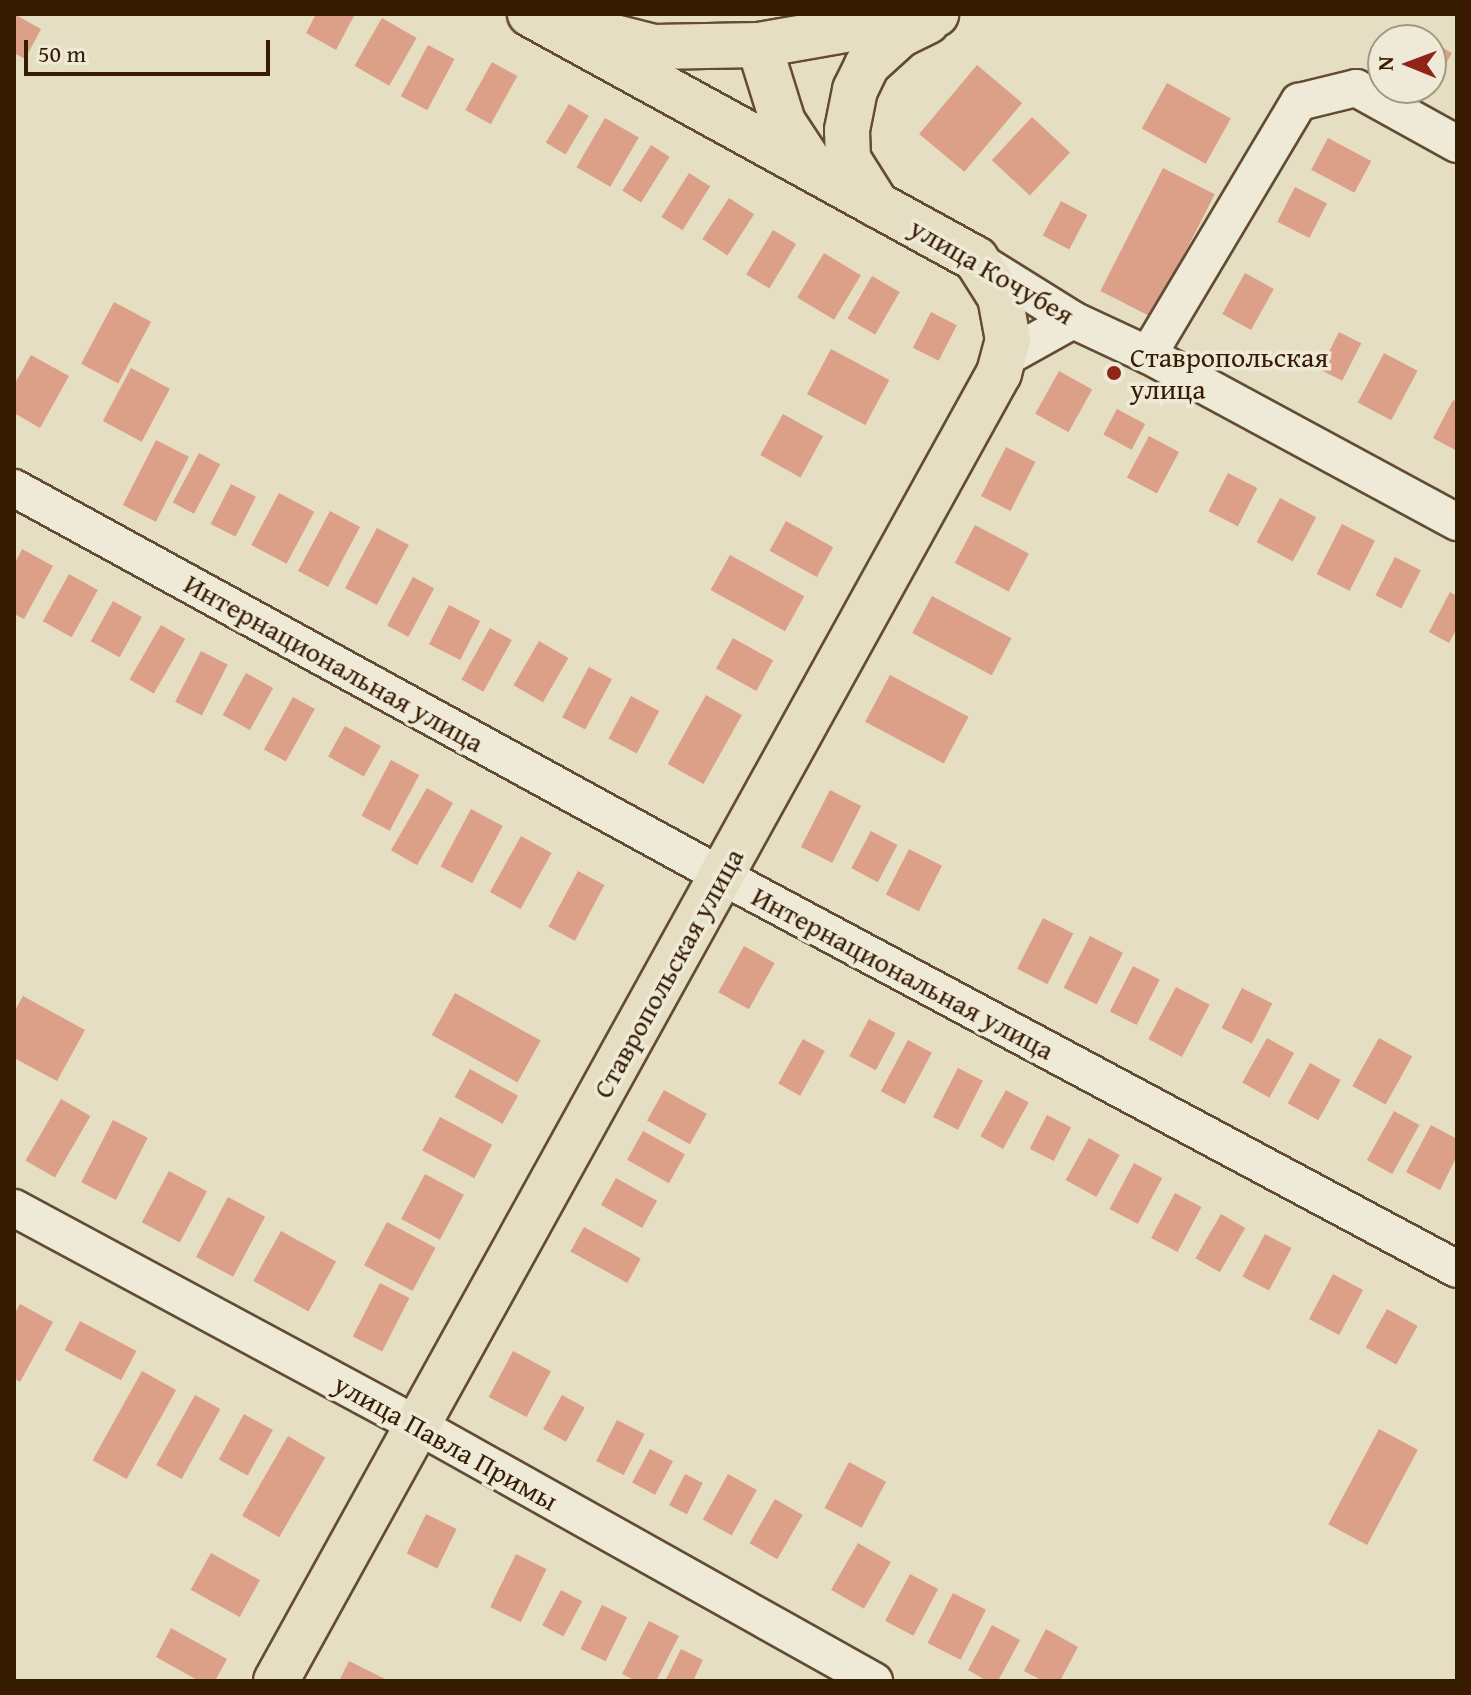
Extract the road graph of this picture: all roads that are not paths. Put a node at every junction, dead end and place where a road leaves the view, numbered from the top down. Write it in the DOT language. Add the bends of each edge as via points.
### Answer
graph roads {
  1 [pos="939,14"];
  2 [pos="534,16"];
  3 [pos="759,45"];
  4 [pos="1457,144"];
  5 [pos="817,172"];
  6 [pos="877,205"];
  7 [pos="976,259"];
  8 [pos="1073,320"];
  9 [pos="1148,355"];
  10 [pos="1003,359"];
  11 [pos="14,488"];
  12 [pos="1457,522"];
  13 [pos="722,876"];
  14 [pos="14,1208"];
  15 [pos="1457,1269"];
  16 [pos="417,1425"];
  17 [pos="276,1681"];
  18 [pos="874,1681"];
  1 -- 3 [label="main road"];
  1 -- 6 [label="main road" via="900,35 867,65 855,90 848,159"];
  2 -- 3 [label="main road" via="654,47"];
  2 -- 5 [label="main road, улица Кочубея"];
  3 -- 5 [label="main road" via="783,122"];
  4 -- 9 [label="street" via="1356,88 1299,102"];
  5 -- 6 [label="main road, улица Кочубея"];
  6 -- 7 [label="main road, улица Кочубея"];
  7 -- 8 [label="street, улица Кочубея"];
  7 -- 10 [label="main road, Ставропольская улица" via="1000,297 1008,340"];
  8 -- 9 [label="street, улица Кочубея"];
  8 -- 10 [label="street"];
  9 -- 12 [label="street, улица Кочубея"];
  10 -- 13 [label="main road, Ставропольская улица"];
  11 -- 13 [label="street, Интернациональная улица"];
  13 -- 15 [label="street, Интернациональная улица"];
  13 -- 16 [label="main road, Ставропольская улица"];
  14 -- 16 [label="street, улица Павла Примы"];
  16 -- 17 [label="main road, Ставропольская улица"];
  16 -- 18 [label="street, улица Павла Примы"];
}
